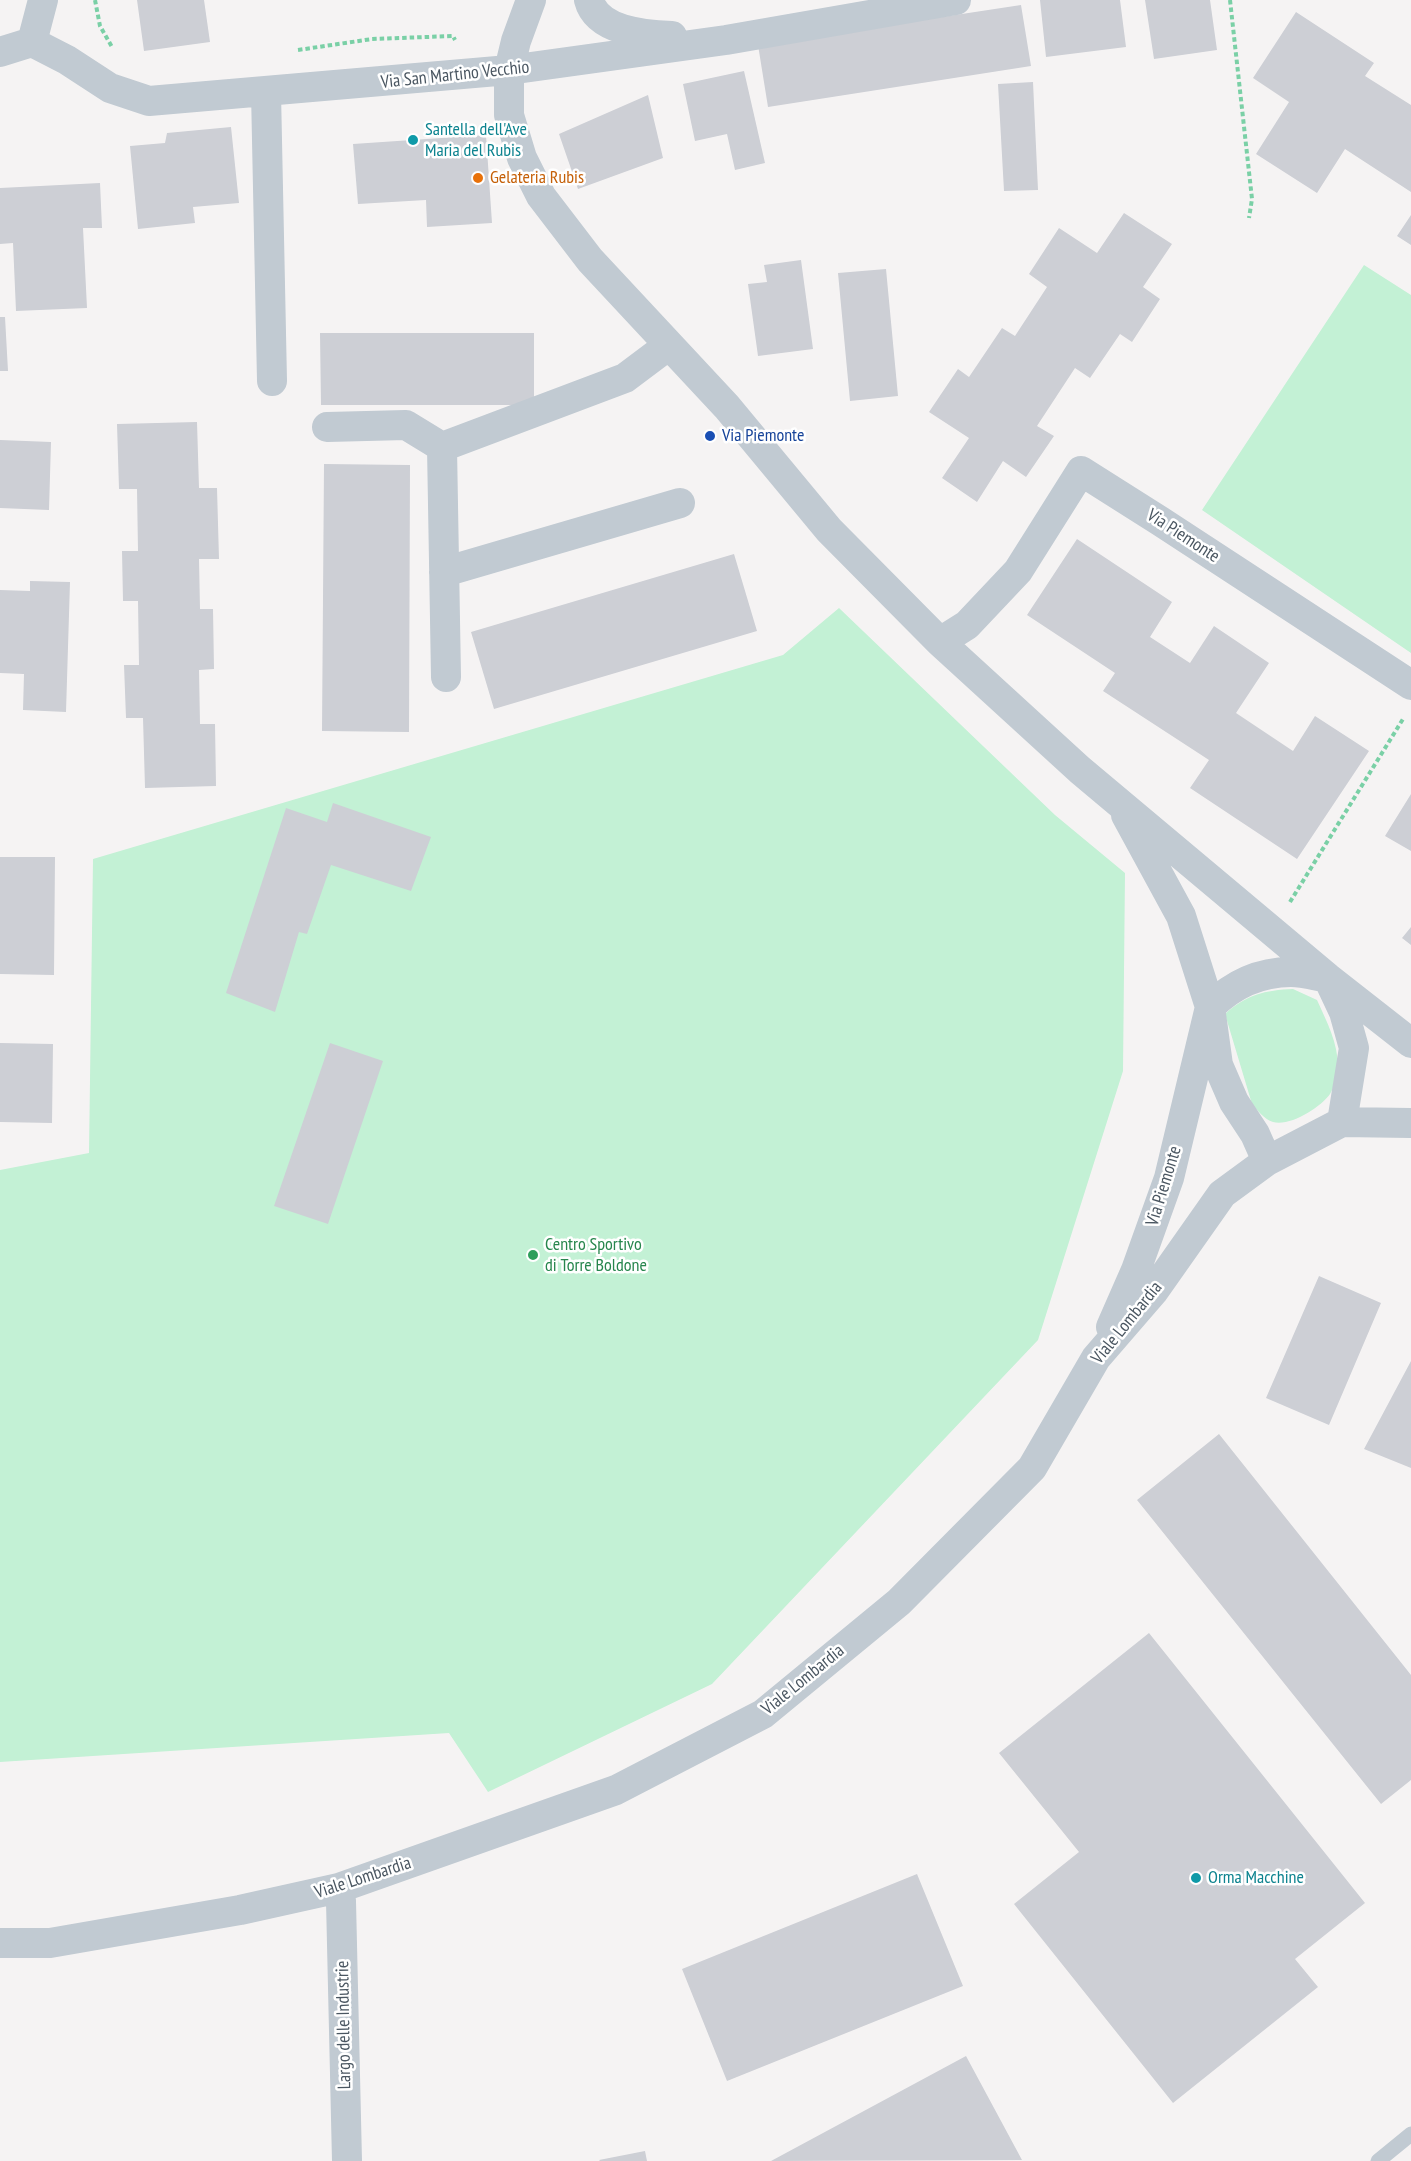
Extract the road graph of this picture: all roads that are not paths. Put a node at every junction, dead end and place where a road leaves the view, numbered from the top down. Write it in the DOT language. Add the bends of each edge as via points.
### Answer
graph roads {
  1 [pos="43,0"];
  2 [pos="531,0"];
  3 [pos="589,0"];
  4 [pos="956,0"];
  5 [pos="922,3"];
  6 [pos="726,40"];
  7 [pos="32,42"];
  8 [pos="0,52"];
  9 [pos="509,70"];
  10 [pos="266,92"];
  11 [pos="669,345"];
  12 [pos="272,381"];
  13 [pos="327,427"];
  14 [pos="442,447"];
  15 [pos="680,503"];
  16 [pos="444,572"];
  17 [pos="940,642"];
  18 [pos="446,676"];
  19 [pos="1411,685"];
  20 [pos="1117,800"];
  21 [pos="1328,978"];
  22 [pos="1210,1007"];
  23 [pos="1411,1043"];
  24 [pos="1341,1122"];
  25 [pos="1411,1123"];
  26 [pos="1267,1161"];
  27 [pos="1096,1358"];
  28 [pos="339,1888"];
  29 [pos="0,1943"];
  30 [pos="1411,2134"];
  31 [pos="347,2161"];
  32 [pos="1378,2161"];
  1 -- 7 [label="street"];
  2 -- 9 [label="street"];
  3 -- 6 [label="street" via="592,10 616,27 645,35"];
  4 -- 5 [label="street, Via San Martino Vecchio"];
  5 -- 6 [label="street, Via San Martino Vecchio"];
  6 -- 9 [label="street, Via San Martino Vecchio"];
  7 -- 8 [label="street"];
  7 -- 10 [label="street, Via San Martino Vecchio" via="110,88 149,101"];
  9 -- 10 [label="street, Via San Martino Vecchio"];
  9 -- 11 [label="street" via="509,115 522,158 541,196 591,260"];
  10 -- 12 [label="street"];
  11 -- 14 [label="street" via="625,378"];
  11 -- 17 [label="street" via="829,530"];
  13 -- 14 [label="street" via="406,425"];
  14 -- 16 [label="street"];
  15 -- 16 [label="street"];
  16 -- 18 [label="street"];
  17 -- 19 [label="street, Via Piemonte" via="967,625 1018,571 1081,471"];
  17 -- 20 [label="street"];
  20 -- 21 [label="street"];
  20 -- 22 [label="street" via="1181,916"];
  21 -- 22 [label="street" via="1293,972 1260,975 1222,995"];
  21 -- 23 [label="street"];
  21 -- 24 [label="street" via="1344,1012 1354,1048"];
  22 -- 26 [label="street" via="1218,1065"];
  22 -- 27 [label="street, Via Piemonte" via="1169,1178 1136,1270"];
  24 -- 25 [label="street, Viale Lombardia"];
  24 -- 26 [label="street, Viale Lombardia"];
  26 -- 27 [label="street, Viale Lombardia" via="1222,1194 1153,1292"];
  27 -- 28 [label="street, Viale Lombardia" via="1032,1468 899,1602 763,1714 616,1790"];
  28 -- 29 [label="street, Viale Lombardia" via="240,1910 50,1943"];
  28 -- 31 [label="street, Largo delle Industrie"];
  30 -- 32 [label="lane"];
}
